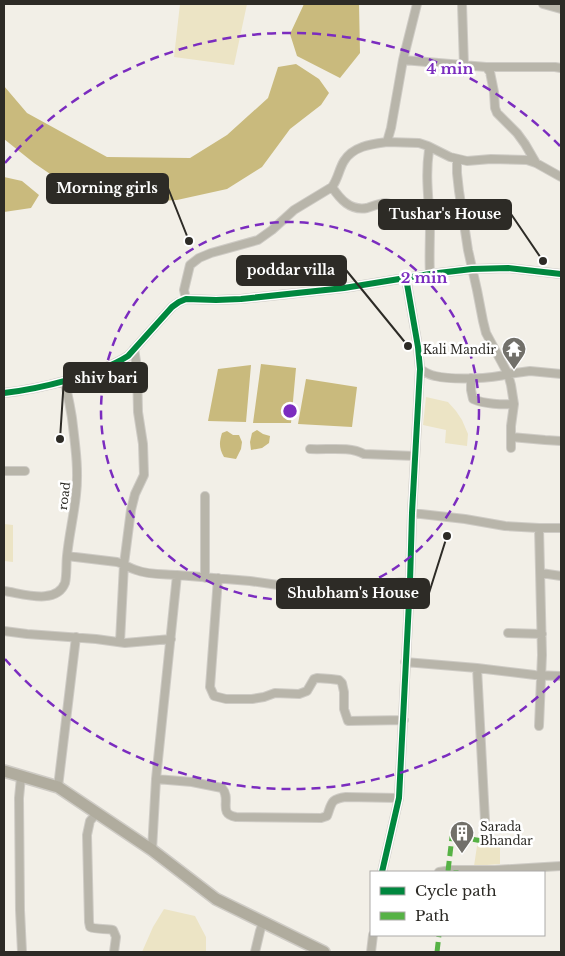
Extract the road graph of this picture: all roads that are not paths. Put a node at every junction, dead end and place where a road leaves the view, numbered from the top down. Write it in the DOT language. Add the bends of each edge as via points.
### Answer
graph roads {
  1 [pos="417,4"];
  2 [pos="462,4"];
  3 [pos="543,4"];
  4 [pos="561,8"];
  5 [pos="403,60"];
  6 [pos="464,66"];
  7 [pos="486,67"];
  8 [pos="561,68"];
  9 [pos="387,142"];
  10 [pos="428,146"];
  11 [pos="457,159"];
  12 [pos="536,163"];
  13 [pos="561,177"];
  14 [pos="332,186"];
  15 [pos="429,208"];
  16 [pos="472,269"];
  17 [pos="430,274"];
  18 [pos="561,274"];
  19 [pos="406,278"];
  20 [pos="186,299"];
  21 [pos="134,348"];
  22 [pos="420,369"];
  23 [pos="508,374"];
  24 [pos="561,374"];
  25 [pos="471,378"];
  26 [pos="64,381"];
  27 [pos="4,392"];
  28 [pos="514,404"];
  29 [pos="511,437"];
  30 [pos="561,441"];
  31 [pos="510,448"];
  32 [pos="310,449"];
  33 [pos="415,456"];
  34 [pos="4,471"];
  35 [pos="25,471"];
  36 [pos="205,496"];
  37 [pos="412,513"];
  38 [pos="539,528"];
  39 [pos="561,528"];
  40 [pos="66,556"];
  41 [pos="124,564"];
  42 [pos="541,574"];
  43 [pos="177,575"];
  44 [pos="561,576"];
  45 [pos="205,578"];
  46 [pos="218,578"];
  47 [pos="410,582"];
  48 [pos="4,592"];
  49 [pos="4,631"];
  50 [pos="508,633"];
  51 [pos="542,634"];
  52 [pos="76,637"];
  53 [pos="171,638"];
  54 [pos="120,642"];
  55 [pos="406,662"];
  56 [pos="477,668"];
  57 [pos="542,675"];
  58 [pos="561,676"];
  59 [pos="404,720"];
  60 [pos="539,726"];
  61 [pos="4,772"];
  62 [pos="21,776"];
  63 [pos="156,779"];
  64 [pos="58,787"];
  65 [pos="399,798"];
  66 [pos="96,814"];
  67 [pos="485,820"];
  68 [pos="152,850"];
  69 [pos="561,866"];
  70 [pos="382,870"];
  71 [pos="445,871"];
  72 [pos="263,922"];
  73 [pos="373,936"];
  74 [pos="22,952"];
  75 [pos="114,952"];
  76 [pos="255,952"];
  77 [pos="324,952"];
  78 [pos="371,952"];
  1 -- 5 [label="street"];
  2 -- 6 [label="street"];
  3 -- 4 [label="street"];
  5 -- 6 [label="street"];
  5 -- 9 [label="street"];
  6 -- 7 [label="street"];
  7 -- 8 [label="street"];
  7 -- 12 [label="street" via="490,72 497,113 517,133"];
  9 -- 10 [label="street"];
  9 -- 14 [label="street" via="358,148 343,162"];
  10 -- 11 [label="street"];
  10 -- 15 [label="street"];
  11 -- 12 [label="street" via="491,158"];
  11 -- 16 [label="street"];
  12 -- 13 [label="street"];
  14 -- 15 [label="street" via="348,205 355,208 381,204 407,211"];
  14 -- 20 [label="street" via="294,210 266,236 205,255 190,265 184,290"];
  15 -- 17 [label="street"];
  16 -- 17 [label="street"];
  16 -- 18 [label="street" via="508,268"];
  16 -- 23 [label="street" via="486,333"];
  17 -- 19 [label="street"];
  19 -- 20 [label="street" via="241,299"];
  19 -- 22 [label="street"];
  20 -- 21 [label="street" via="172,306"];
  21 -- 26 [label="street" via="122,360"];
  21 -- 41 [label="street" via="145,468 132,503"];
  22 -- 25 [label="street" via="435,376"];
  22 -- 33 [label="street"];
  23 -- 24 [label="street"];
  23 -- 25 [label="street"];
  23 -- 28 [label="street"];
  25 -- 28 [label="street" via="473,399"];
  26 -- 27 [label="street"];
  26 -- 40 [label="street, road" via="77,459 76,500"];
  28 -- 29 [label="street"];
  29 -- 30 [label="street"];
  29 -- 31 [label="street"];
  32 -- 33 [label="street"];
  33 -- 37 [label="street"];
  34 -- 35 [label="street"];
  36 -- 45 [label="street"];
  37 -- 38 [label="street"];
  37 -- 47 [label="street"];
  38 -- 39 [label="street"];
  38 -- 42 [label="street"];
  40 -- 41 [label="street"];
  40 -- 48 [label="street, road" via="65,582 61,590 34,597"];
  41 -- 43 [label="street" via="143,572"];
  41 -- 54 [label="street"];
  42 -- 44 [label="street"];
  42 -- 51 [label="street"];
  43 -- 45 [label="street"];
  43 -- 53 [label="street"];
  45 -- 46 [label="street"];
  46 -- 47 [label="street" via="292,587"];
  46 -- 59 [label="street" via="210,687 214,696 252,700 275,693 299,694 307,691 314,679 339,680 344,686 344,709 348,721"];
  47 -- 55 [label="street"];
  49 -- 52 [label="street"];
  50 -- 51 [label="street"];
  51 -- 57 [label="street"];
  52 -- 54 [label="street"];
  52 -- 64 [label="street"];
  53 -- 54 [label="street"];
  53 -- 63 [label="street"];
  55 -- 56 [label="street"];
  55 -- 59 [label="street"];
  56 -- 57 [label="street"];
  56 -- 67 [label="street"];
  57 -- 58 [label="street"];
  57 -- 60 [label="street"];
  59 -- 65 [label="street"];
  61 -- 62 [label="main road"];
  62 -- 64 [label="main road"];
  62 -- 74 [label="street"];
  63 -- 65 [label="street" via="222,788 226,796 226,811 236,817 321,818 327,816 331,803 337,798"];
  63 -- 68 [label="street"];
  64 -- 66 [label="main road"];
  65 -- 70 [label="street"];
  66 -- 68 [label="main road"];
  66 -- 75 [label="street" via="87,835 88,922 95,929 114,930"];
  68 -- 72 [label="main road" via="216,899"];
  69 -- 71 [label="street"];
  72 -- 76 [label="street"];
  72 -- 77 [label="main road"];
  73 -- 78 [label="street"];
}
